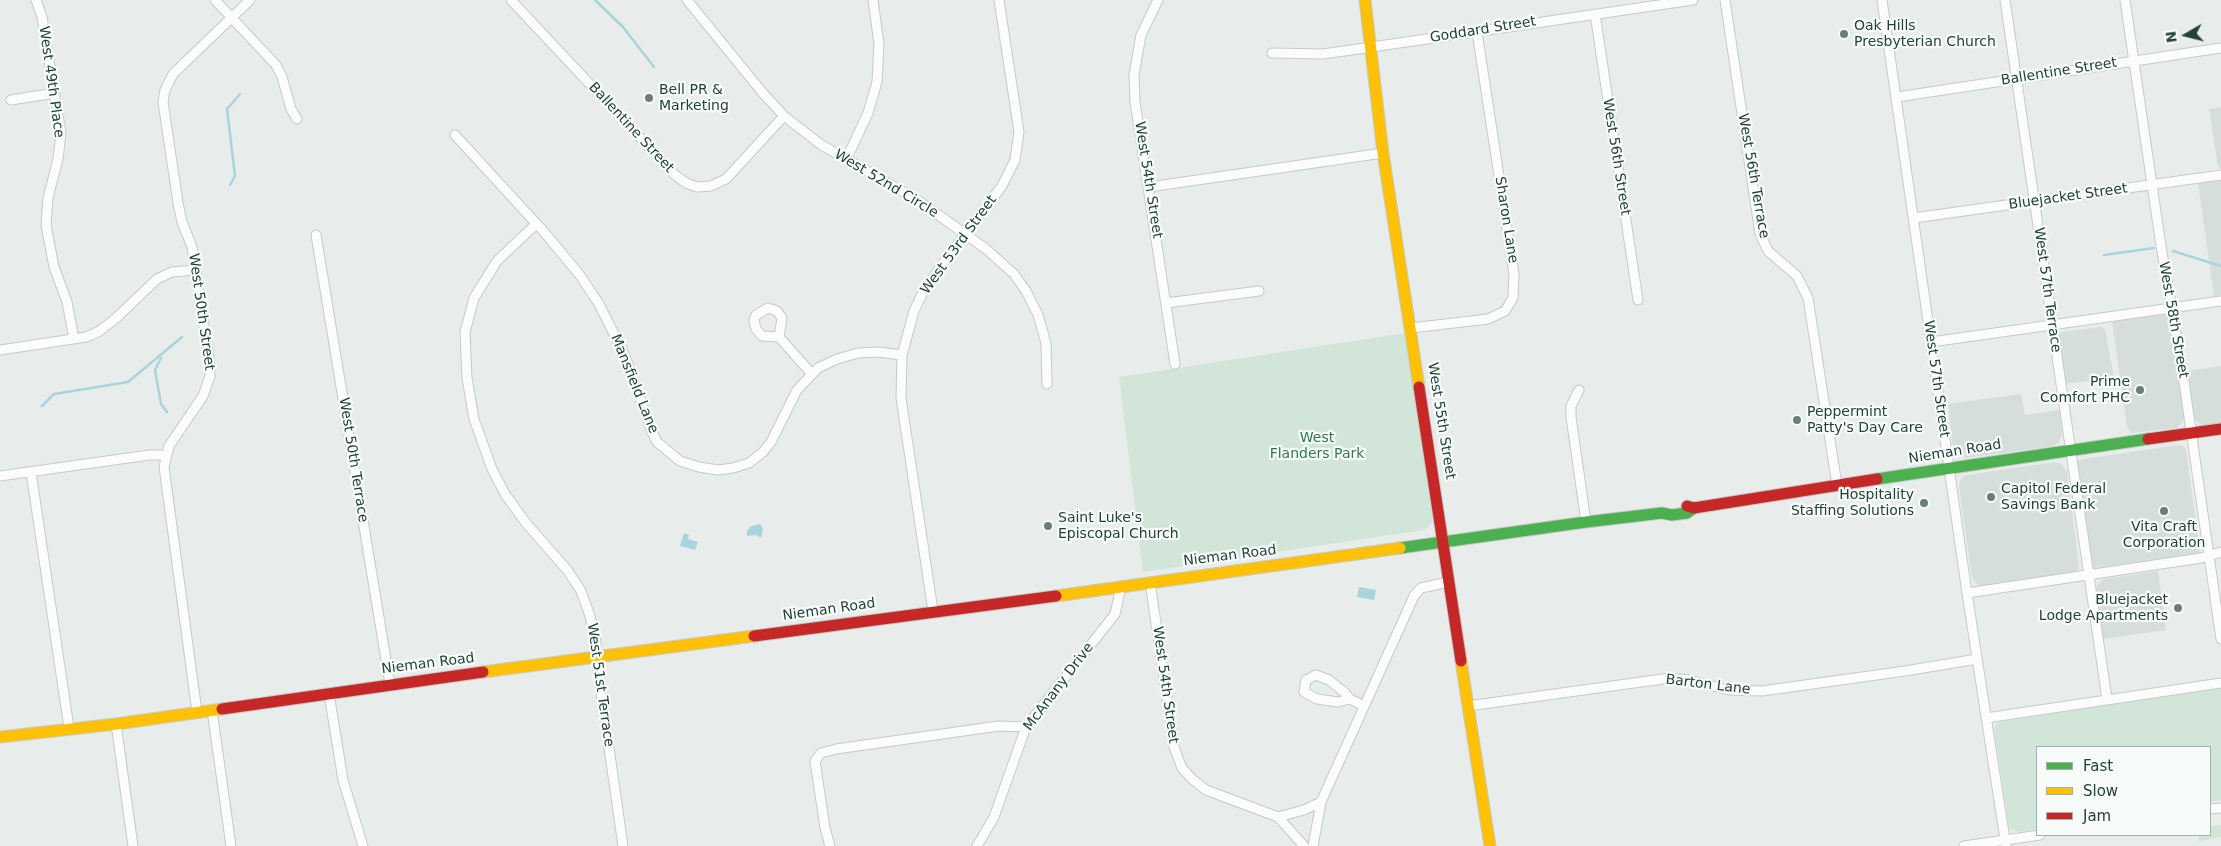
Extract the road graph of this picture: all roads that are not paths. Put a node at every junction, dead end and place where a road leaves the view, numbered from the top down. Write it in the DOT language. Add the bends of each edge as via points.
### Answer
graph roads {
  1 [pos="36,0"];
  2 [pos="215,0"];
  3 [pos="250,0"];
  4 [pos="511,0"];
  5 [pos="687,0"];
  6 [pos="873,0"];
  7 [pos="999,0"];
  8 [pos="1158,0"];
  9 [pos="1364,0"];
  10 [pos="1618,0"];
  11 [pos="1693,0"];
  12 [pos="1725,0"];
  13 [pos="1882,0"];
  14 [pos="2005,0"];
  15 [pos="2125,0"];
  16 [pos="1620,10"];
  17 [pos="1595,14"];
  18 [pos="232,18"];
  19 [pos="1477,32"];
  20 [pos="1369,47"];
  21 [pos="2221,48"];
  22 [pos="1272,53"];
  23 [pos="2135,61"];
  24 [pos="2016,79"];
  25 [pos="54,93"];
  26 [pos="1897,96"];
  27 [pos="11,100"];
  28 [pos="784,116"];
  29 [pos="297,119"];
  30 [pos="455,135"];
  31 [pos="1383,153"];
  32 [pos="846,160"];
  33 [pos="2221,175"];
  34 [pos="2152,185"];
  35 [pos="1149,187"];
  36 [pos="2035,202"];
  37 [pos="1914,218"];
  38 [pos="536,224"];
  39 [pos="965,234"];
  40 [pos="316,235"];
  41 [pos="195,270"];
  42 [pos="1259,292"];
  43 [pos="1638,300"];
  44 [pos="2221,301"];
  45 [pos="1166,303"];
  46 [pos="2170,308"];
  47 [pos="2052,325"];
  48 [pos="1411,328"];
  49 [pos="779,337"];
  50 [pos="74,340"];
  51 [pos="1931,342"];
  52 [pos="0,350"];
  53 [pos="902,355"];
  54 [pos="1175,364"];
  55 [pos="811,374"];
  56 [pos="1046,384"];
  57 [pos="1579,390"];
  58 [pos="2221,429"];
  59 [pos="2191,433"];
  60 [pos="2069,450"];
  61 [pos="165,455"];
  62 [pos="1949,468"];
  63 [pos="31,472"];
  64 [pos="0,476"];
  65 [pos="1837,485"];
  66 [pos="1586,522"];
  67 [pos="1445,543"];
  68 [pos="2221,552"];
  69 [pos="2209,556"];
  70 [pos="2088,575"];
  71 [pos="1150,582"];
  72 [pos="1449,582"];
  73 [pos="1121,586"];
  74 [pos="1967,593"];
  75 [pos="933,611"];
  76 [pos="2221,640"];
  77 [pos="596,657"];
  78 [pos="1977,659"];
  79 [pos="2221,683"];
  80 [pos="390,684"];
  81 [pos="329,694"];
  82 [pos="1350,699"];
  83 [pos="2106,699"];
  84 [pos="1364,706"];
  85 [pos="1468,706"];
  86 [pos="212,710"];
  87 [pos="197,712"];
  88 [pos="1986,718"];
  89 [pos="116,724"];
  90 [pos="1026,727"];
  91 [pos="69,728"];
  92 [pos="0,737"];
  93 [pos="1321,802"];
  94 [pos="1278,817"];
  95 [pos="2036,836"];
  96 [pos="2005,843"];
  97 [pos="133,846"];
  98 [pos="231,846"];
  99 [pos="363,846"];
  100 [pos="623,846"];
  101 [pos="830,846"];
  102 [pos="977,846"];
  103 [pos="1304,846"];
  104 [pos="1312,846"];
  105 [pos="1490,846"];
  106 [pos="1964,846"];
  1 -- 25 [label="street, West 49th Place"];
  2 -- 18 [label="street"];
  3 -- 18 [label="street, West 50th Street"];
  4 -- 28 [label="street, Ballentine Street" via="686,183 697,187 711,186 726,179"];
  5 -- 28 [label="street, West 52nd Circle"];
  6 -- 32 [label="street" via="879,44 877,82"];
  7 -- 39 [label="street, West 53rd Street" via="1019,144 1006,179"];
  8 -- 35 [label="street, West 54th Street" via="1141,35 1134,75 1135,102"];
  9 -- 20 [label="main road, West 55th Street"];
  10 -- 16 [label="street"];
  11 -- 16 [label="street, Goddard Street"];
  12 -- 65 [label="street, West 56th Terrace" via="1760,234 1768,251 1797,276 1808,298"];
  13 -- 26 [label="street, West 57th Street"];
  14 -- 24 [label="street, West 57th Terrace"];
  15 -- 23 [label="street, West 58th Street"];
  16 -- 17 [label="street, Goddard Street"];
  17 -- 19 [label="street, Goddard Street"];
  17 -- 43 [label="street, West 56th Street"];
  18 -- 29 [label="street" via="276,65"];
  18 -- 41 [label="street, West 50th Street" via="173,74 165,90 164,110 178,203 192,247"];
  19 -- 20 [label="street, Goddard Street"];
  19 -- 48 [label="street, Sharon Lane" via="1514,274 1513,298 1505,311 1488,319"];
  20 -- 22 [label="street, Goddard Street" via="1323,54"];
  20 -- 31 [label="main road, West 55th Street"];
  21 -- 23 [label="street, Ballentine Street"];
  23 -- 24 [label="street, Ballentine Street"];
  23 -- 34 [label="street, West 58th Street"];
  24 -- 26 [label="street, Ballentine Street"];
  24 -- 36 [label="street, West 57th Terrace"];
  25 -- 27 [label="street"];
  25 -- 50 [label="street, West 49th Place" via="61,143 48,198 46,226"];
  26 -- 37 [label="street, West 57th Street"];
  28 -- 32 [label="street, West 52nd Circle"];
  30 -- 38 [label="street, Mansfield Lane"];
  31 -- 35 [label="street"];
  31 -- 48 [label="main road, West 55th Street"];
  32 -- 39 [label="street, West 52nd Circle" via="919,202"];
  33 -- 34 [label="street, Bluejacket Street"];
  34 -- 36 [label="street, Bluejacket Street"];
  34 -- 46 [label="street, West 58th Street"];
  35 -- 45 [label="street, West 54th Street"];
  36 -- 37 [label="street, Bluejacket Street"];
  36 -- 47 [label="street, West 57th Terrace"];
  37 -- 51 [label="street, West 57th Street"];
  38 -- 55 [label="street, Mansfield Lane" via="563,253 598,304 625,356 657,442 680,461 718,470 741,466 756,458 772,442 797,390"];
  38 -- 77 [label="street, West 51st Terrace" via="496,261 474,298 465,332 466,378 474,419 492,469 505,494 568,571 580,591 590,616"];
  39 -- 53 [label="street, West 53rd Street" via="922,294"];
  39 -- 56 [label="street, West 52nd Circle" via="1002,263 1026,291 1044,332"];
  40 -- 80 [label="street, West 50th Terrace"];
  41 -- 50 [label="street" via="172,272 157,279 105,327"];
  41 -- 61 [label="street, West 50th Street" via="210,376 203,396"];
  42 -- 45 [label="street"];
  44 -- 46 [label="street"];
  45 -- 54 [label="street, West 54th Street"];
  46 -- 47 [label="street"];
  46 -- 59 [label="street, West 58th Street"];
  47 -- 51 [label="street"];
  47 -- 60 [label="street, West 57th Terrace"];
  48 -- 67 [label="main road, West 55th Street"];
  49 -- 55 [label="street"];
  50 -- 52 [label="street"];
  51 -- 62 [label="street, West 57th Street"];
  53 -- 55 [label="street, Mansfield Lane" via="858,353 837,359"];
  53 -- 75 [label="street, West 53rd Street" via="901,398"];
  57 -- 66 [label="street" via="1571,406"];
  58 -- 59 [label="main road, Nieman Road"];
  59 -- 60 [label="main road, Nieman Road"];
  59 -- 69 [label="street, West 58th Street"];
  60 -- 62 [label="main road, Nieman Road"];
  60 -- 70 [label="street, West 57th Terrace"];
  61 -- 63 [label="street"];
  61 -- 87 [label="street, West 50th Street" via="164,482"];
  62 -- 65 [label="main road, Nieman Road"];
  62 -- 74 [label="street, West 57th Street"];
  63 -- 64 [label="street"];
  63 -- 91 [label="street"];
  65 -- 66 [label="main road, Nieman Road"];
  66 -- 67 [label="main road, Nieman Road"];
  67 -- 71 [label="main road, Nieman Road"];
  67 -- 72 [label="main road, West 55th Street"];
  68 -- 69 [label="street"];
  69 -- 70 [label="street"];
  69 -- 76 [label="street, West 58th Street"];
  70 -- 74 [label="street"];
  70 -- 83 [label="street, West 57th Terrace"];
  71 -- 73 [label="main road, Nieman Road"];
  71 -- 94 [label="street, West 54th Street" via="1174,747 1182,768 1206,790"];
  72 -- 84 [label="street" via="1421,588 1414,596"];
  72 -- 85 [label="main road, West 55th Street"];
  73 -- 75 [label="main road, Nieman Road"];
  73 -- 90 [label="street, McAnany Drive" via="1115,614"];
  74 -- 78 [label="street, West 57th Street"];
  75 -- 77 [label="main road, Nieman Road"];
  77 -- 80 [label="main road, Nieman Road"];
  77 -- 100 [label="street, West 51st Terrace"];
  78 -- 85 [label="street, Barton Lane" via="1762,691 1730,690 1670,678"];
  78 -- 88 [label="street, West 57th Street"];
  79 -- 83 [label="street"];
  80 -- 81 [label="main road, Nieman Road"];
  81 -- 86 [label="main road, Nieman Road"];
  81 -- 99 [label="street" via="343,780"];
  82 -- 82 [label="street" via="1316,674 1306,680 1304,692 1317,699 1338,702"];
  82 -- 84 [label="street"];
  83 -- 88 [label="street"];
  84 -- 93 [label="street"];
  85 -- 105 [label="main road, West 55th Street"];
  86 -- 87 [label="main road, Nieman Road"];
  86 -- 98 [label="street"];
  87 -- 89 [label="main road, Nieman Road"];
  88 -- 96 [label="street, West 57th Street"];
  89 -- 91 [label="main road, Nieman Road"];
  89 -- 97 [label="street"];
  90 -- 101 [label="street" via="999,726 836,749 817,756 816,770"];
  90 -- 102 [label="street, McAnany Drive" via="994,817"];
  91 -- 92 [label="main road, Nieman Road"];
  93 -- 94 [label="street"];
  93 -- 104 [label="street"];
  94 -- 103 [label="street, West 54th Street"];
  95 -- 96 [label="street"];
  96 -- 106 [label="street"];
}
